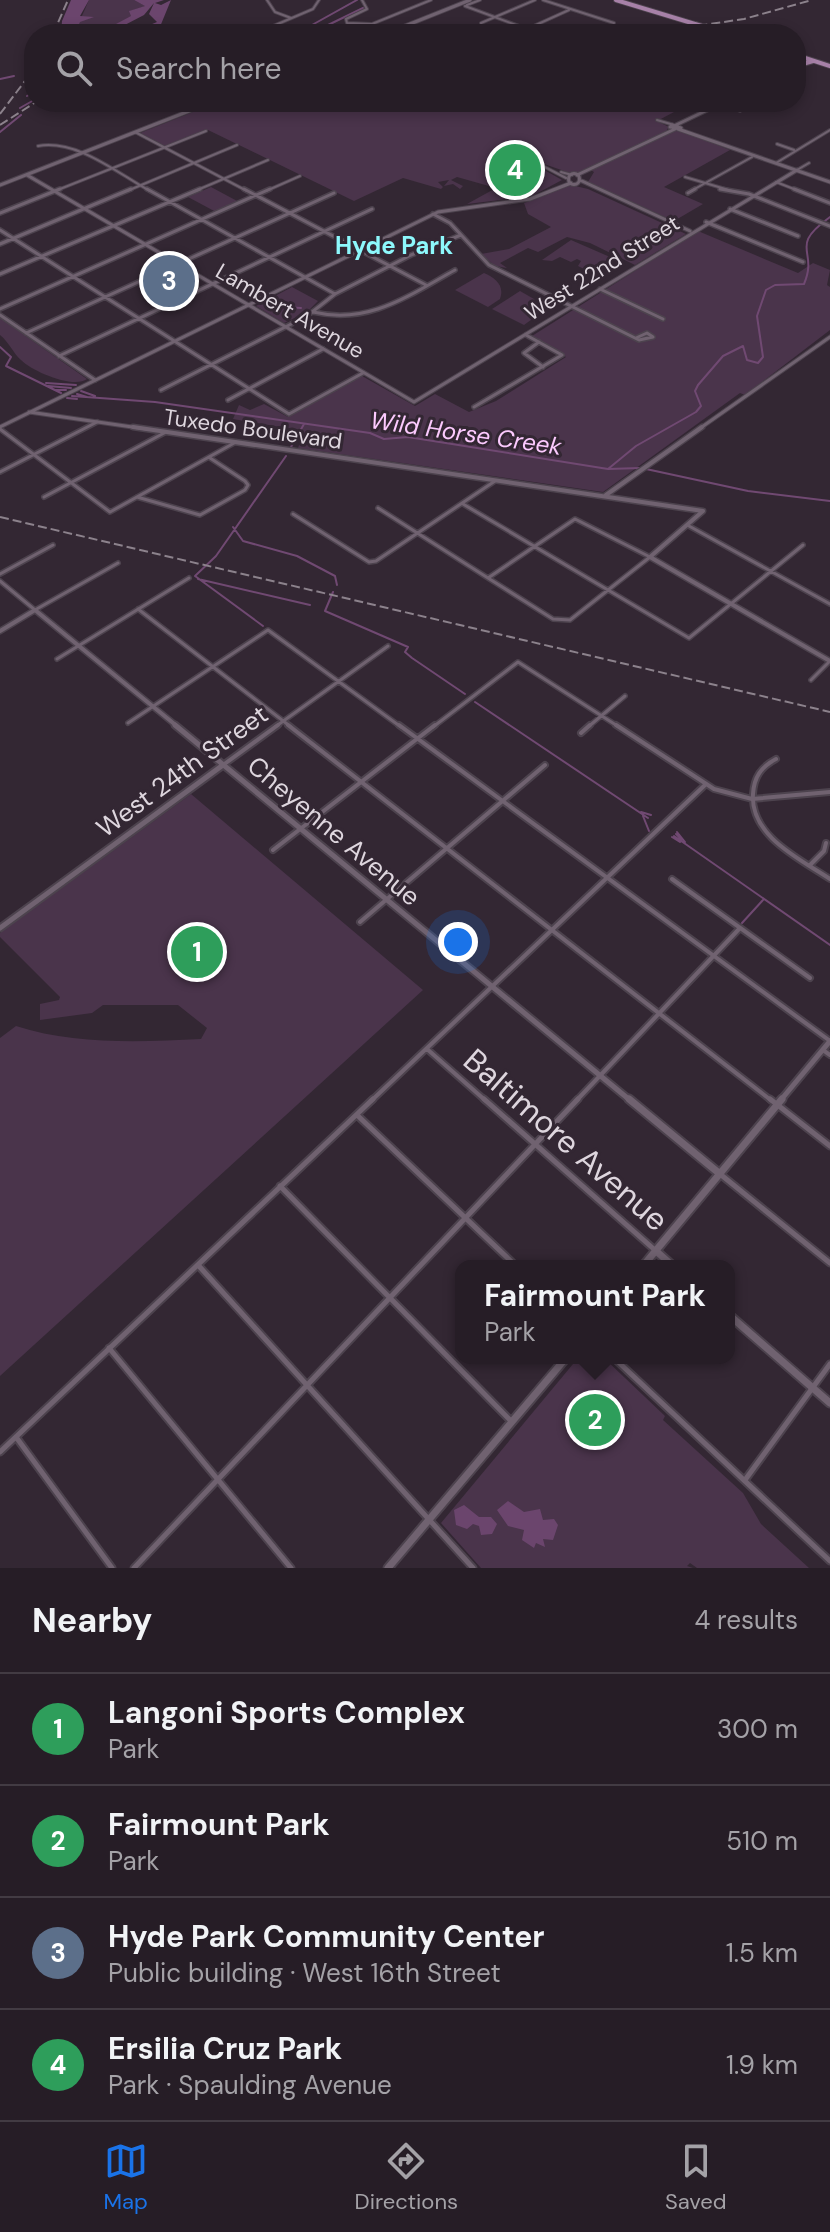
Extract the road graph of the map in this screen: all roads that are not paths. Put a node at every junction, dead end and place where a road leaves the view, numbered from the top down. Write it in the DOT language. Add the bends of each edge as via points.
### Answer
graph roads {
  1 [pos="267,0"];
  2 [pos="319,0"];
  3 [pos="362,0"];
  4 [pos="431,0"];
  5 [pos="480,0"];
  6 [pos="535,0"];
  7 [pos="543,0"];
  8 [pos="616,0"];
  9 [pos="627,0"];
  10 [pos="469,3"];
  11 [pos="569,10"];
  12 [pos="495,17"];
  13 [pos="291,18"];
  14 [pos="481,23"];
  15 [pos="614,23"];
  16 [pos="277,24"];
  17 [pos="410,24"];
  18 [pos="514,24"];
  19 [pos="538,24"];
  20 [pos="695,24"];
  21 [pos="709,24"];
  22 [pos="806,57"];
  23 [pos="806,62"];
  24 [pos="829,64"];
  25 [pos="186,112"];
  26 [pos="703,112"];
  27 [pos="657,120"];
  28 [pos="676,127"];
  29 [pos="830,130"];
  30 [pos="206,131"];
  31 [pos="135,132"];
  32 [pos="777,144"];
  33 [pos="237,145"];
  34 [pos="38,146"];
  35 [pos="163,147"];
  36 [pos="794,150"];
  37 [pos="82,153"];
  38 [pos="752,157"];
  39 [pos="268,160"];
  40 [pos="194,163"];
  41 [pos="776,163"];
  42 [pos="809,163"];
  43 [pos="539,164"];
  44 [pos="110,169"];
  45 [pos="551,169"];
  46 [pos="592,170"];
  47 [pos="797,170"];
  48 [pos="27,175"];
  49 [pos="574,175"];
  50 [pos="300,176"];
  51 [pos="685,177"];
  52 [pos="224,179"];
  53 [pos="566,179"];
  54 [pos="582,180"];
  55 [pos="776,182"];
  56 [pos="830,182"];
  57 [pos="573,183"];
  58 [pos="704,184"];
  59 [pos="0,185"];
  60 [pos="140,185"];
  61 [pos="596,188"];
  62 [pos="55,191"];
  63 [pos="550,191"];
  64 [pos="334,193"];
  65 [pos="688,193"];
  66 [pos="753,195"];
  67 [pos="256,196"];
  68 [pos="170,202"];
  69 [pos="830,203"];
  70 [pos="84,209"];
  71 [pos="372,209"];
  72 [pos="730,209"];
  73 [pos="0,213"];
  74 [pos="289,213"];
  75 [pos="433,214"];
  76 [pos="203,220"];
  77 [pos="706,222"];
  78 [pos="114,226"];
  79 [pos="829,226"];
  80 [pos="0,230"];
  81 [pos="324,231"];
  82 [pos="691,232"];
  83 [pos="461,235"];
  84 [pos="798,236"];
  85 [pos="13,238"];
  86 [pos="235,238"];
  87 [pos="0,244"];
  88 [pos="146,245"];
  89 [pos="359,250"];
  90 [pos="41,256"];
  91 [pos="269,257"];
  92 [pos="803,262"];
  93 [pos="179,264"];
  94 [pos="390,266"];
  95 [pos="455,270"];
  96 [pos="0,274"];
  97 [pos="72,276"];
  98 [pos="305,277"];
  99 [pos="212,284"];
  100 [pos="426,285"];
  101 [pos="600,289"];
  102 [pos="335,294"];
  103 [pos="104,297"];
  104 [pos="248,305"];
  105 [pos="572,307"];
  106 [pos="0,309"];
  107 [pos="313,312"];
  108 [pos="0,315"];
  109 [pos="139,318"];
  110 [pos="663,319"];
  111 [pos="285,327"];
  112 [pos="26,333"];
  113 [pos="526,335"];
  114 [pos="830,337"];
  115 [pos="650,339"];
  116 [pos="174,341"];
  117 [pos="539,342"];
  118 [pos="323,349"];
  119 [pos="59,356"];
  120 [pos="210,365"];
  121 [pos="543,367"];
  122 [pos="363,373"];
  123 [pos="95,380"];
  124 [pos="248,389"];
  125 [pos="161,390"];
  126 [pos="228,400"];
  127 [pos="414,402"];
  128 [pos="42,406"];
  129 [pos="474,407"];
  130 [pos="29,412"];
  131 [pos="64,417"];
  132 [pos="97,422"];
  133 [pos="0,428"];
  134 [pos="166,432"];
  135 [pos="236,442"];
  136 [pos="33,454"];
  137 [pos="209,457"];
  138 [pos="0,472"];
  139 [pos="497,480"];
  140 [pos="71,483"];
  141 [pos="606,496"];
  142 [pos="44,497"];
  143 [pos="137,497"];
  144 [pos="463,504"];
  145 [pos="378,508"];
  146 [pos="703,511"];
  147 [pos="710,512"];
  148 [pos="293,514"];
  149 [pos="689,526"];
  150 [pos="417,534"];
  151 [pos="53,545"];
  152 [pos="533,545"];
  153 [pos="803,545"];
  154 [pos="650,557"];
  155 [pos="118,563"];
  156 [pos="771,572"];
  157 [pos="0,574"];
  158 [pos="189,578"];
  159 [pos="488,578"];
  160 [pos="0,581"];
  161 [pos="608,590"];
  162 [pos="830,604"];
  163 [pos="732,605"];
  164 [pos="138,609"];
  165 [pos="35,610"];
  166 [pos="0,631"];
  167 [pos="78,646"];
  168 [pos="388,646"];
  169 [pos="57,659"];
  170 [pos="830,661"];
  171 [pos="211,668"];
  172 [pos="811,680"];
  173 [pos="339,682"];
  174 [pos="625,696"];
  175 [pos="154,707"];
  176 [pos="601,716"];
  177 [pos="282,722"];
  178 [pos="128,723"];
  179 [pos="581,733"];
  180 [pos="418,739"];
  181 [pos="776,759"];
  182 [pos="223,765"];
  183 [pos="545,765"];
  184 [pos="361,784"];
  185 [pos="705,785"];
  186 [pos="830,792"];
  187 [pos="752,799"];
  188 [pos="502,802"];
  189 [pos="301,829"];
  190 [pos="826,843"];
  191 [pos="447,848"];
  192 [pos="273,850"];
  193 [pos="810,865"];
  194 [pos="607,879"];
  195 [pos="672,879"];
  196 [pos="830,879"];
  197 [pos="386,900"];
  198 [pos="360,922"];
  199 [pos="0,928"];
  200 [pos="740,928"];
  201 [pos="551,931"];
  202 [pos="714,956"];
  203 [pos="810,978"];
  204 [pos="492,987"];
  205 [pos="659,1014"];
  206 [pos="830,1041"];
  207 [pos="427,1049"];
  208 [pos="823,1050"];
  209 [pos="830,1055"];
  210 [pos="600,1076"];
  211 [pos="777,1105"];
  212 [pos="357,1115"];
  213 [pos="535,1145"];
  214 [pos="830,1146"];
  215 [pos="720,1174"];
  216 [pos="280,1186"];
  217 [pos="466,1219"];
  218 [pos="656,1251"];
  219 [pos="510,1260"];
  220 [pos="648,1260"];
  221 [pos="666,1260"];
  222 [pos="830,1263"];
  223 [pos="198,1265"];
  224 [pos="390,1298"];
  225 [pos="735,1320"];
  226 [pos="109,1348"];
  227 [pos="561,1364"];
  228 [pos="620,1364"];
  229 [pos="830,1364"];
  230 [pos="308,1384"];
  231 [pos="813,1388"];
  232 [pos="830,1403"];
  233 [pos="512,1423"];
  234 [pos="16,1437"];
  235 [pos="0,1452"];
  236 [pos="219,1478"];
  237 [pos="745,1480"];
  238 [pos="430,1520"];
  239 [pos="830,1561"];
  240 [pos="112,1568"];
  241 [pos="134,1568"];
  242 [pos="291,1568"];
  243 [pos="388,1568"];
  244 [pos="473,1568"];
  1 -- 13 [label="street" via="275,12"];
  2 -- 13 [label="street" via="316,8"];
  3 -- 4 [label="street" via="367,9 347,23 372,24"];
  5 -- 10 [label="street"];
  6 -- 12 [label="street"];
  7 -- 11 [label="street"];
  8 -- 20 [label="main road, bridge"];
  9 -- 21 [label="main road, bridge"];
  10 -- 12 [label="street"];
  10 -- 17 [label="street, bridge"];
  11 -- 15 [label="street"];
  11 -- 19 [label="street"];
  12 -- 14 [label="street"];
  12 -- 18 [label="street"];
  13 -- 16 [label="street"];
  22 -- 24 [label="main road"];
  23 -- 24 [label="main road"];
  25 -- 31 [label="street"];
  26 -- 28 [label="street"];
  27 -- 28 [label="street"];
  28 -- 38 [label="street"];
  28 -- 46 [label="street"];
  29 -- 36 [label="street"];
  30 -- 35 [label="street"];
  31 -- 35 [label="street"];
  31 -- 37 [label="street"];
  32 -- 36 [label="street"];
  33 -- 40 [label="street"];
  34 -- 37 [label="street" via="55,143"];
  35 -- 40 [label="street"];
  35 -- 44 [label="street"];
  36 -- 41 [label="street"];
  37 -- 44 [label="street"];
  37 -- 48 [label="street"];
  38 -- 41 [label="street"];
  38 -- 58 [label="street"];
  39 -- 52 [label="street"];
  40 -- 52 [label="street"];
  40 -- 60 [label="street"];
  41 -- 47 [label="street"];
  42 -- 47 [label="street, West 22nd Street"];
  43 -- 45 [label="street"];
  44 -- 60 [label="street"];
  44 -- 62 [label="street"];
  45 -- 49 [label="street"];
  45 -- 53 [label="street"];
  46 -- 49 [label="street"];
  46 -- 54 [label="street"];
  47 -- 55 [label="street, West 22nd Street"];
  47 -- 56 [label="street"];
  48 -- 59 [label="street"];
  48 -- 62 [label="street, Lambert Avenue"];
  49 -- 53 [label="street"];
  49 -- 54 [label="street"];
  50 -- 67 [label="street"];
  51 -- 58 [label="street"];
  52 -- 67 [label="street"];
  52 -- 68 [label="street"];
  53 -- 57 [label="street"];
  53 -- 63 [label="street"];
  54 -- 57 [label="street"];
  54 -- 61 [label="street"];
  55 -- 66 [label="street, West 22nd Street"];
  55 -- 69 [label="street"];
  57 -- 61 [label="street"];
  57 -- 63 [label="street"];
  58 -- 65 [label="street"];
  58 -- 66 [label="street"];
  60 -- 68 [label="street"];
  60 -- 70 [label="street"];
  61 -- 82 [label="street"];
  62 -- 70 [label="street, Lambert Avenue"];
  62 -- 73 [label="street"];
  63 -- 75 [label="street"];
  64 -- 74 [label="street"];
  66 -- 72 [label="street, West 22nd Street"];
  66 -- 79 [label="street"];
  67 -- 74 [label="street"];
  67 -- 76 [label="street"];
  68 -- 76 [label="street"];
  68 -- 78 [label="street"];
  70 -- 78 [label="street, Lambert Avenue"];
  70 -- 85 [label="street"];
  71 -- 81 [label="street"];
  72 -- 77 [label="street, West 22nd Street"];
  72 -- 84 [label="street"];
  74 -- 81 [label="street"];
  74 -- 86 [label="street"];
  75 -- 83 [label="street"];
  75 -- 89 [label="street"];
  76 -- 86 [label="street"];
  76 -- 88 [label="street"];
  77 -- 82 [label="street, West 22nd Street"];
  77 -- 92 [label="street"];
  78 -- 88 [label="street, Lambert Avenue"];
  78 -- 90 [label="street"];
  80 -- 85 [label="street"];
  81 -- 89 [label="street"];
  81 -- 91 [label="street"];
  82 -- 101 [label="street, West 22nd Street"];
  83 -- 94 [label="street"];
  83 -- 105 [label="street" via="489,265"];
  85 -- 87 [label="street"];
  85 -- 90 [label="street"];
  86 -- 91 [label="street"];
  86 -- 93 [label="street"];
  88 -- 93 [label="street, Lambert Avenue"];
  88 -- 97 [label="street"];
  89 -- 94 [label="street"];
  89 -- 98 [label="street"];
  90 -- 96 [label="street"];
  90 -- 97 [label="street"];
  91 -- 98 [label="street"];
  91 -- 99 [label="street"];
  93 -- 99 [label="street, Lambert Avenue"];
  93 -- 103 [label="street"];
  94 -- 100 [label="street"];
  94 -- 102 [label="street"];
  95 -- 100 [label="street"];
  97 -- 103 [label="street"];
  97 -- 106 [label="street"];
  98 -- 102 [label="street"];
  98 -- 104 [label="street"];
  99 -- 104 [label="street, Lambert Avenue"];
  99 -- 109 [label="street"];
  100 -- 107 [label="street" via="357,319"];
  101 -- 105 [label="street, West 22nd Street"];
  101 -- 110 [label="street"];
  102 -- 107 [label="street"];
  103 -- 109 [label="street"];
  103 -- 112 [label="street"];
  104 -- 111 [label="street, Lambert Avenue"];
  104 -- 116 [label="street"];
  105 -- 113 [label="street, West 22nd Street"];
  105 -- 115 [label="street" via="636,338 647,333"];
  107 -- 111 [label="street"];
  108 -- 112 [label="street"];
  109 -- 116 [label="street"];
  109 -- 119 [label="street"];
  111 -- 118 [label="street, Lambert Avenue"];
  111 -- 120 [label="street"];
  112 -- 119 [label="street"];
  113 -- 117 [label="street"];
  113 -- 127 [label="street, West 22nd Street"];
  114 -- 141 [label="street"];
  116 -- 120 [label="street"];
  116 -- 123 [label="street"];
  117 -- 121 [label="street" via="524,353"];
  117 -- 121 [label="street" via="562,355"];
  118 -- 122 [label="street, Lambert Avenue"];
  118 -- 124 [label="street"];
  119 -- 123 [label="street"];
  120 -- 124 [label="street"];
  120 -- 125 [label="street"];
  121 -- 129 [label="street"];
  122 -- 124 [label="street" via="289,414"];
  122 -- 127 [label="street, Lambert Avenue"];
  123 -- 128 [label="street"];
  124 -- 126 [label="street"];
  128 -- 130 [label="street"];
  128 -- 131 [label="street"];
  130 -- 131 [label="street, Tuxedo Boulevard"];
  130 -- 133 [label="street"];
  131 -- 132 [label="street, Tuxedo Boulevard"];
  132 -- 134 [label="street, Tuxedo Boulevard"];
  132 -- 136 [label="street"];
  133 -- 136 [label="street"];
  134 -- 135 [label="street, Tuxedo Boulevard"];
  134 -- 140 [label="street"];
  135 -- 137 [label="street"];
  135 -- 139 [label="street, Tuxedo Boulevard"];
  136 -- 138 [label="street"];
  136 -- 140 [label="street"];
  137 -- 143 [label="street"];
  137 -- 143 [label="street" via="248,485 200,515"];
  139 -- 141 [label="street, Tuxedo Boulevard"];
  139 -- 144 [label="street"];
  140 -- 142 [label="street"];
  140 -- 143 [label="street" via="110,512"];
  141 -- 146 [label="street, Tuxedo Boulevard"];
  144 -- 150 [label="street"];
  144 -- 152 [label="street"];
  145 -- 150 [label="street"];
  146 -- 147 [label="street, Tuxedo Boulevard"];
  146 -- 149 [label="street"];
  148 -- 150 [label="street" via="369,562"];
  149 -- 154 [label="street"];
  149 -- 156 [label="street"];
  150 -- 159 [label="street"];
  151 -- 157 [label="street"];
  152 -- 154 [label="street" via="575,519"];
  152 -- 159 [label="street"];
  152 -- 161 [label="street"];
  153 -- 156 [label="street"];
  154 -- 161 [label="street"];
  154 -- 163 [label="street"];
  155 -- 165 [label="street"];
  156 -- 162 [label="street"];
  156 -- 163 [label="street"];
  158 -- 164 [label="street"];
  159 -- 161 [label="street" via="562,622"];
  160 -- 165 [label="street, Cheyenne Avenue"];
  161 -- 163 [label="street" via="689,638"];
  163 -- 170 [label="street"];
  164 -- 167 [label="street"];
  164 -- 171 [label="street"];
  165 -- 166 [label="street"];
  165 -- 167 [label="street, Cheyenne Avenue"];
  167 -- 169 [label="street"];
  167 -- 175 [label="street, Cheyenne Avenue"];
  168 -- 173 [label="street, West 24th Street"];
  170 -- 172 [label="street"];
  171 -- 173 [label="street" via="268,630"];
  171 -- 175 [label="street"];
  171 -- 177 [label="street"];
  173 -- 177 [label="street, West 24th Street"];
  173 -- 180 [label="street"];
  174 -- 176 [label="street"];
  175 -- 178 [label="street"];
  175 -- 182 [label="street, Cheyenne Avenue"];
  176 -- 179 [label="street"];
  176 -- 180 [label="street" via="518,662"];
  176 -- 185 [label="street"];
  177 -- 182 [label="street, West 24th Street"];
  177 -- 184 [label="street"];
  180 -- 184 [label="street"];
  180 -- 188 [label="street"];
  181 -- 187 [label="street" via="755,779"];
  182 -- 189 [label="street, Cheyenne Avenue"];
  182 -- 199 [label="street, West 24th Street"];
  183 -- 188 [label="street"];
  184 -- 189 [label="street"];
  184 -- 191 [label="street"];
  185 -- 187 [label="street"];
  185 -- 194 [label="street"];
  186 -- 187 [label="street"];
  187 -- 193 [label="street" via="755,816 771,837"];
  188 -- 191 [label="street"];
  188 -- 194 [label="street"];
  189 -- 192 [label="street"];
  189 -- 197 [label="street, Cheyenne Avenue"];
  190 -- 193 [label="street"];
  191 -- 197 [label="street"];
  191 -- 201 [label="street"];
  193 -- 196 [label="street"];
  194 -- 201 [label="street"];
  194 -- 202 [label="street"];
  195 -- 200 [label="street"];
  197 -- 198 [label="street"];
  197 -- 204 [label="street, Cheyenne Avenue"];
  200 -- 202 [label="street"];
  200 -- 203 [label="street"];
  201 -- 204 [label="street"];
  201 -- 205 [label="street"];
  202 -- 205 [label="street"];
  202 -- 206 [label="street"];
  204 -- 207 [label="street"];
  204 -- 210 [label="street, Cheyenne Avenue"];
  205 -- 210 [label="street"];
  205 -- 211 [label="street"];
  206 -- 208 [label="street"];
  207 -- 212 [label="street"];
  207 -- 213 [label="street, Baltimore Avenue"];
  208 -- 209 [label="street"];
  208 -- 211 [label="street"];
  210 -- 213 [label="street"];
  210 -- 215 [label="street, Cheyenne Avenue"];
  211 -- 214 [label="street"];
  211 -- 215 [label="street"];
  212 -- 216 [label="street"];
  212 -- 217 [label="street"];
  213 -- 217 [label="street"];
  213 -- 218 [label="street, Baltimore Avenue"];
  215 -- 218 [label="street"];
  215 -- 222 [label="street, Cheyenne Avenue"];
  216 -- 223 [label="street"];
  216 -- 224 [label="street"];
  217 -- 219 [label="street"];
  217 -- 224 [label="street"];
  218 -- 220 [label="street"];
  218 -- 221 [label="street, Baltimore Avenue"];
  223 -- 226 [label="street"];
  223 -- 230 [label="street"];
  224 -- 230 [label="street"];
  224 -- 233 [label="street"];
  225 -- 231 [label="street"];
  226 -- 234 [label="street"];
  226 -- 236 [label="street"];
  227 -- 233 [label="street"];
  228 -- 237 [label="street"];
  229 -- 231 [label="street"];
  230 -- 236 [label="street"];
  230 -- 238 [label="street"];
  231 -- 232 [label="street"];
  231 -- 237 [label="street"];
  233 -- 238 [label="street"];
  234 -- 235 [label="street"];
  234 -- 240 [label="street"];
  236 -- 241 [label="street"];
  236 -- 242 [label="street"];
  237 -- 239 [label="street"];
  238 -- 243 [label="street"];
  238 -- 244 [label="street"];
}
